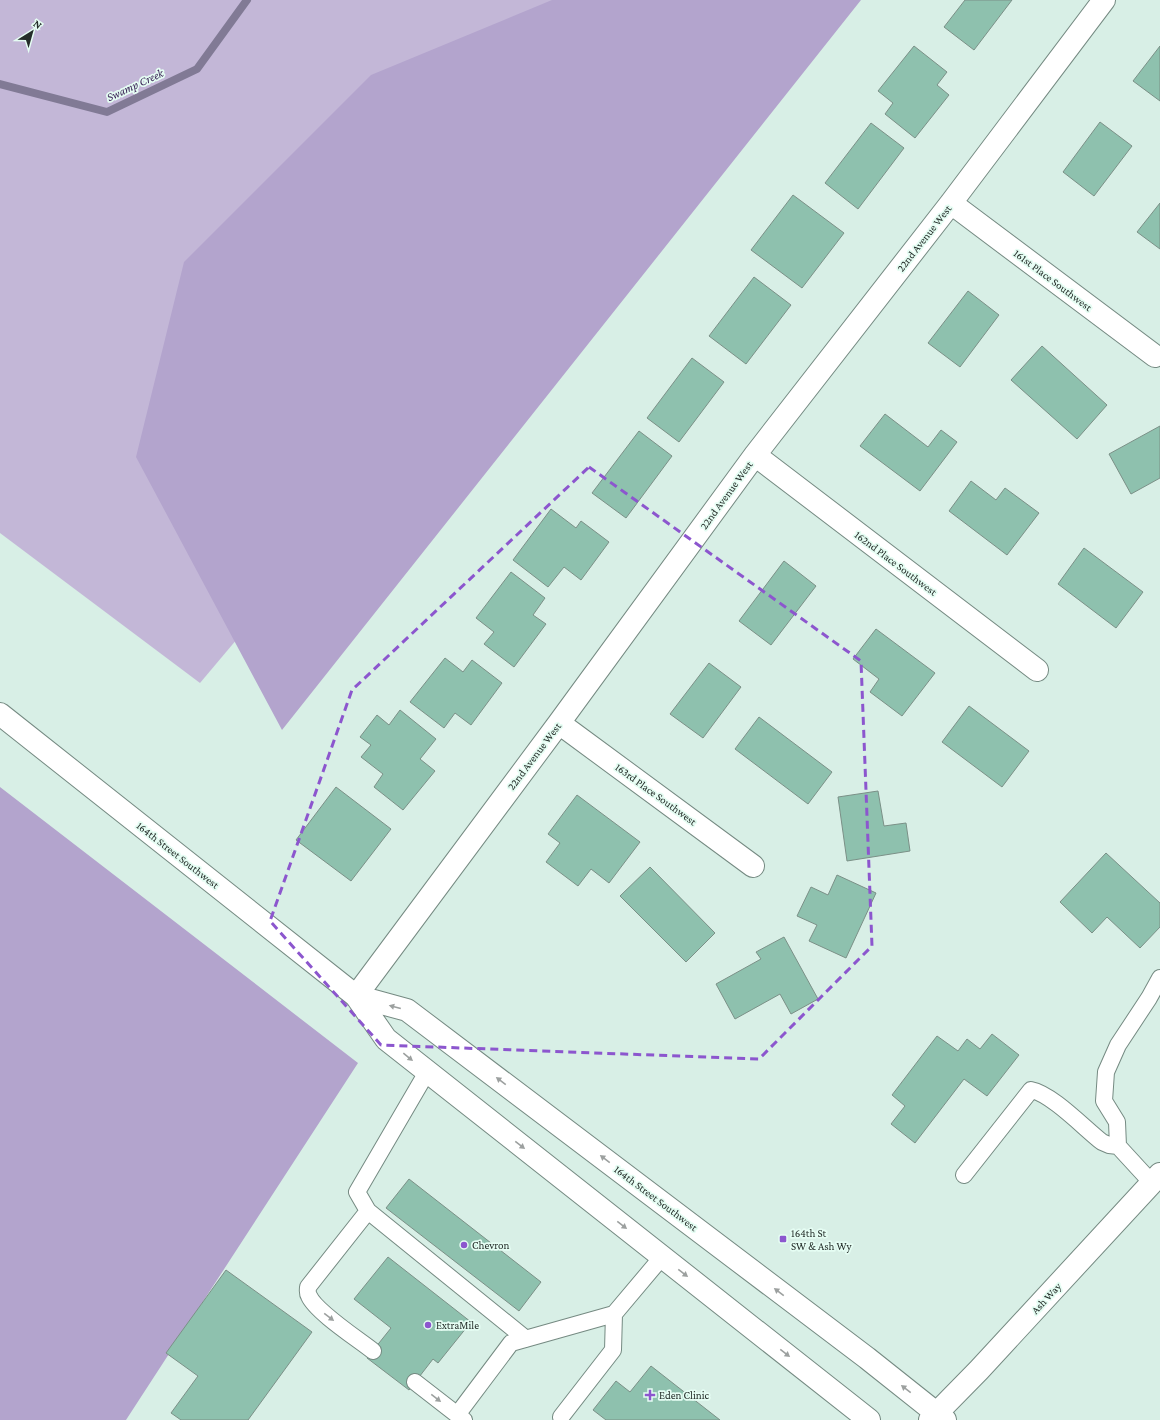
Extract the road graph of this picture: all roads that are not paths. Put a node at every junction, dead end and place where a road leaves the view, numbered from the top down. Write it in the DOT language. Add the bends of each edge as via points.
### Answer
graph roads {
  1 [pos="1104,0"];
  2 [pos="951,203"];
  3 [pos="1155,356"];
  4 [pos="755,455"];
  5 [pos="1037,670"];
  6 [pos="0,714"];
  7 [pos="559,723"];
  8 [pos="753,866"];
  9 [pos="1160,978"];
  10 [pos="356,996"];
  11 [pos="427,1072"];
  12 [pos="1118,1146"];
  13 [pos="964,1175"];
  14 [pos="1156,1179"];
  15 [pos="368,1211"];
  16 [pos="662,1257"];
  17 [pos="614,1314"];
  18 [pos="526,1339"];
  19 [pos="373,1351"];
  20 [pos="415,1382"];
  21 [pos="461,1417"];
  22 [pos="561,1417"];
  23 [pos="937,1418"];
  24 [pos="869,1420"];
  1 -- 2 [label="street, 22nd Avenue West"];
  2 -- 3 [label="street, 161st Place Southwest"];
  2 -- 4 [label="street, 22nd Avenue West"];
  4 -- 5 [label="street, 162nd Place Southwest"];
  4 -- 7 [label="street, 22nd Avenue West"];
  6 -- 10 [label="street, 164th Street Southwest"];
  7 -- 8 [label="street, 163rd Place Southwest"];
  7 -- 10 [label="street, 22nd Avenue West"];
  9 -- 12 [label="lane" via="1118,1045 1106,1072 1104,1102 1117,1122"];
  10 -- 11 [label="street, 164th Street Southwest, one-way" via="386,1039"];
  23 -- 10 [label="street, 164th Street Southwest, one-way" via="867,1358 407,1010"];
  11 -- 15 [label="lane" via="357,1192"];
  11 -- 16 [label="street, 164th Street Southwest, one-way"];
  12 -- 13 [label="lane" via="1102,1142 1054,1102 1031,1090"];
  12 -- 14 [label="lane"];
  14 -- 23 [label="street, Ash Way"];
  15 -- 18 [label="lane"];
  15 -- 19 [label="lane, one-way" via="308,1287 308,1294 321,1311"];
  16 -- 17 [label="lane"];
  16 -- 24 [label="street, 164th Street Southwest, one-way"];
  17 -- 18 [label="lane"];
  17 -- 22 [label="lane" via="613,1350"];
  18 -- 21 [label="lane" via="511,1343"];
  20 -- 21 [label="lane, one-way"];
}
